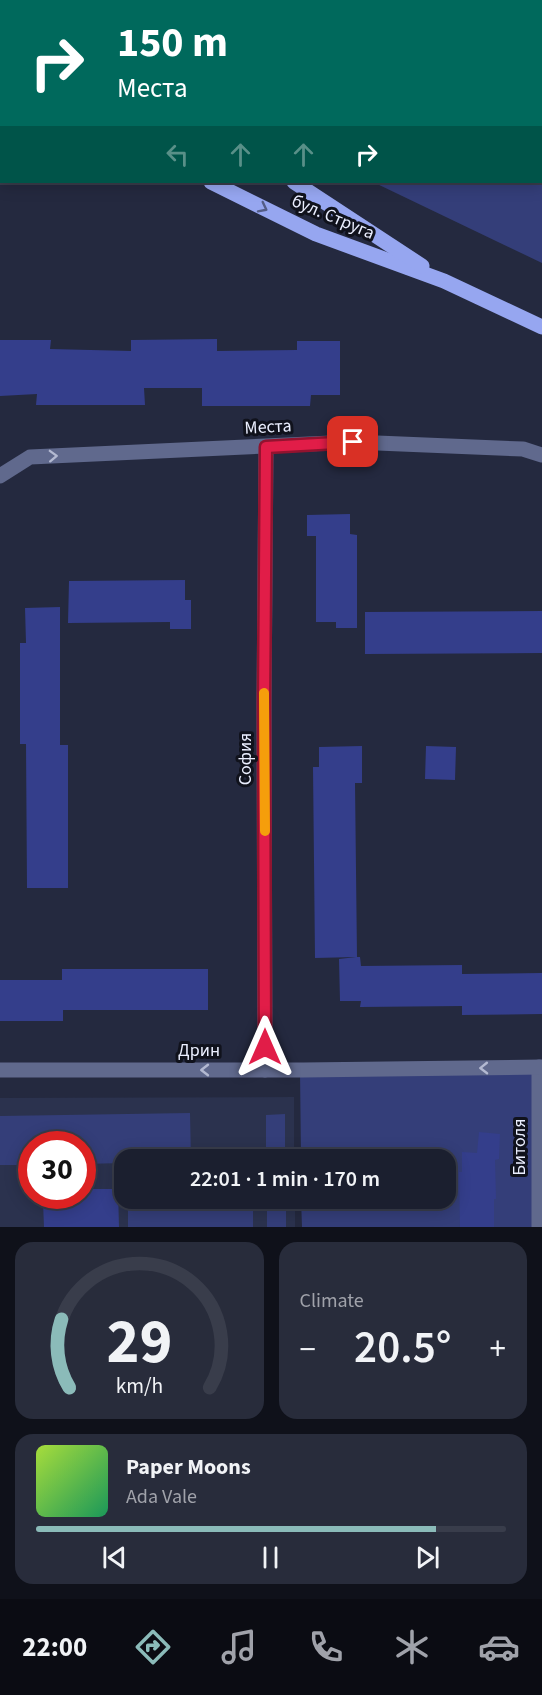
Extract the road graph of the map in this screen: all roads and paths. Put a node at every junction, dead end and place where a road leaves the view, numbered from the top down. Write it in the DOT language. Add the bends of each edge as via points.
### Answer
graph roads {
  1 [pos="213,183"];
  2 [pos="296,183"];
  3 [pos="444,281"];
  4 [pos="542,327"];
  5 [pos="266,447"];
  6 [pos="542,455"];
  7 [pos="0,476"];
  8 [pos="540,1067"];
  9 [pos="0,1070"];
  10 [pos="265,1070"];
  11 [pos="539,1227"];
  1 -- 3 [label="main road, бул. Струга, one-way" via="316,234"];
  2 -- 3 [label="main road, бул. Струга"];
  3 -- 4 [label="main road, бул. Струга"];
  5 -- 6 [label="street, Места" via="353,442 523,449"];
  7 -- 5 [label="street, Места, one-way" via="30,457"];
  5 -- 10 [label="street, София"];
  8 -- 10 [label="street, Дрин, one-way"];
  8 -- 11 [label="street, Битоля"];
  10 -- 9 [label="street, Дрин, one-way"];
}
